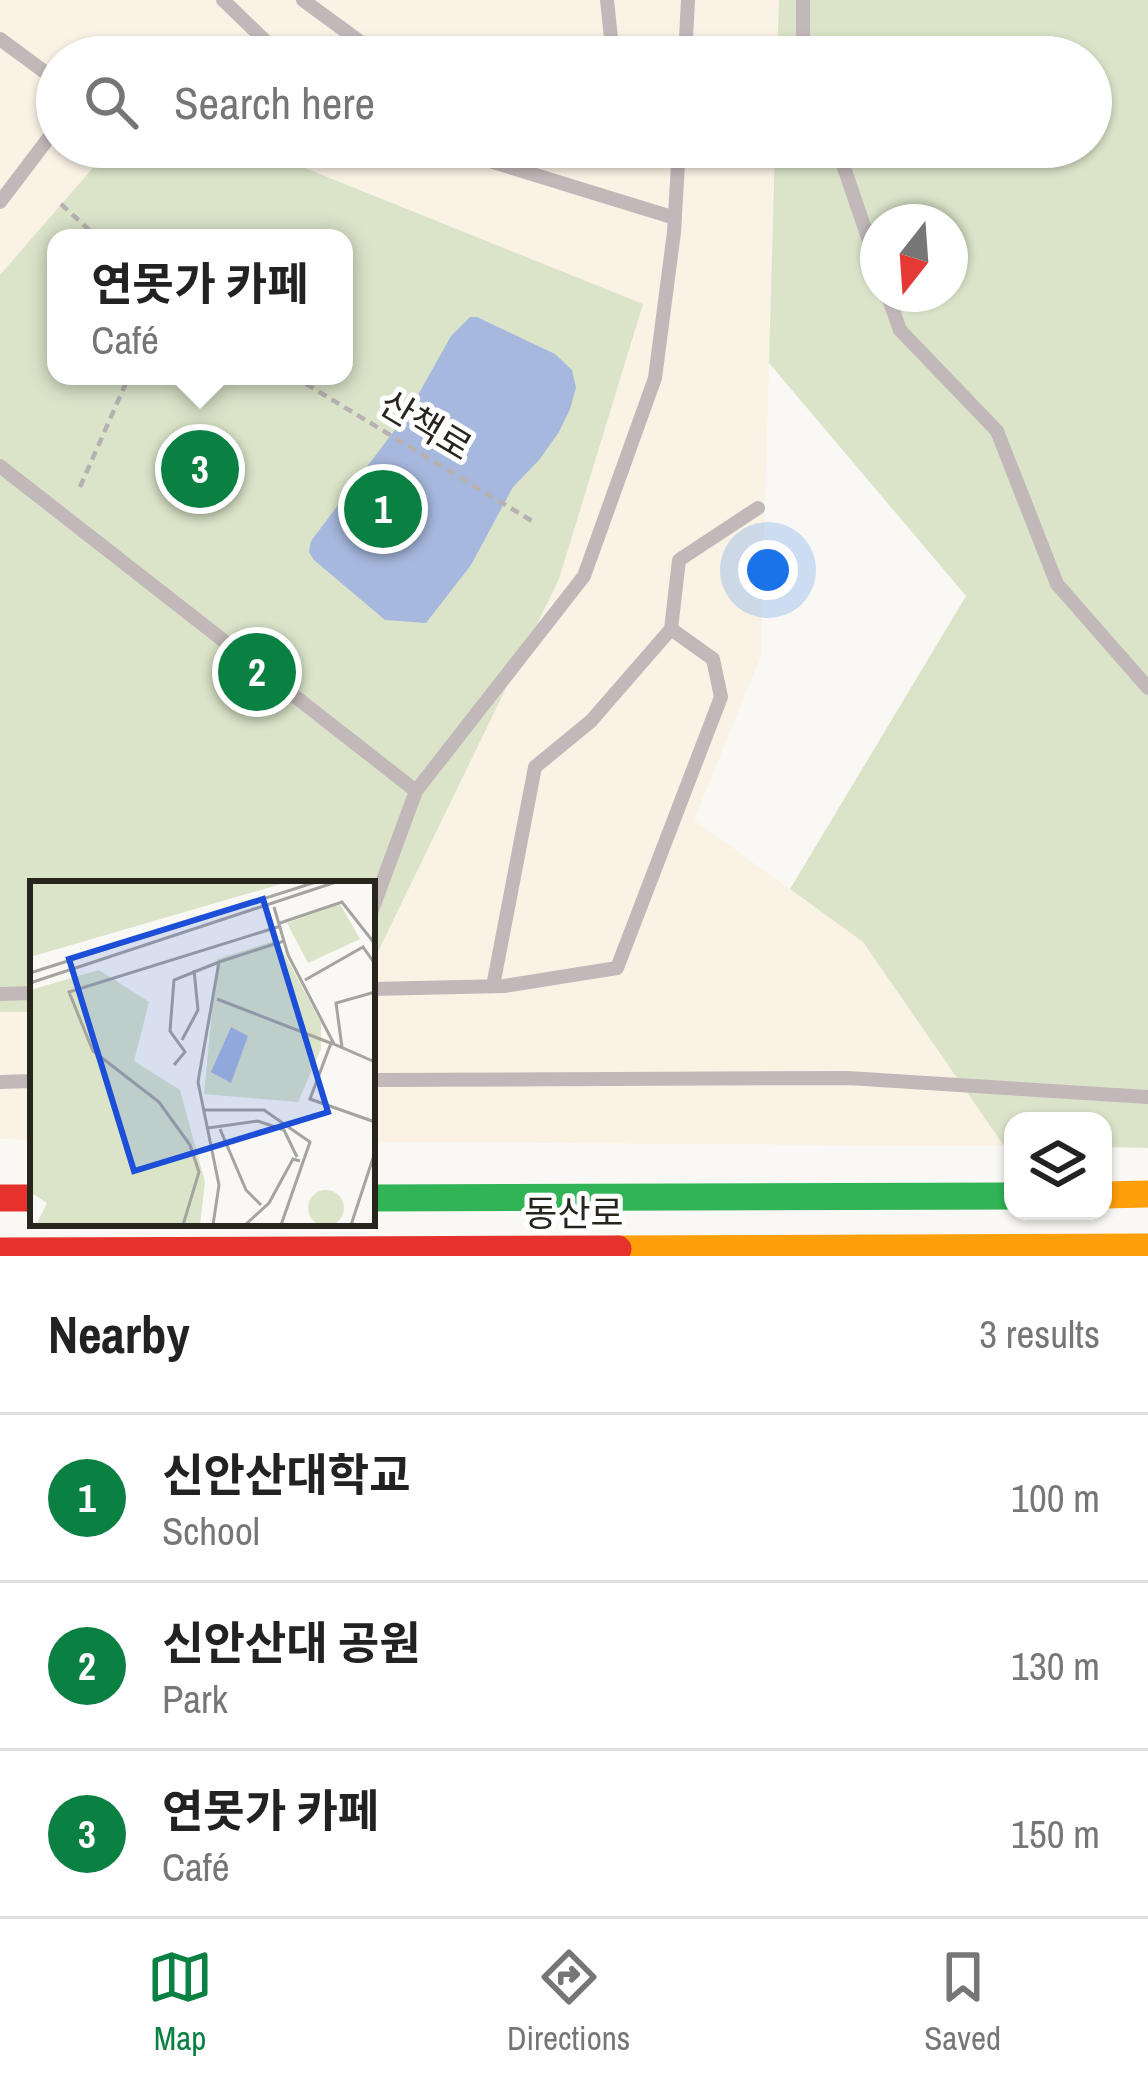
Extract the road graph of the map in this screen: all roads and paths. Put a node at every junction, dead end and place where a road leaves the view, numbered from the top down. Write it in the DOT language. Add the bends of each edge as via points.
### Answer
graph roads {
  1 [pos="224,0"];
  2 [pos="303,0"];
  3 [pos="607,0"];
  4 [pos="688,0"];
  5 [pos="802,0"];
  6 [pos="261,36"];
  7 [pos="352,36"];
  8 [pos="611,36"];
  9 [pos="686,36"];
  10 [pos="803,36"];
  11 [pos="0,39"];
  12 [pos="36,66"];
  13 [pos="36,155"];
  14 [pos="512,168"];
  15 [pos="679,168"];
  16 [pos="844,168"];
  17 [pos="0,202"];
  18 [pos="62,204"];
  19 [pos="860,214"];
  20 [pos="675,218"];
  21 [pos="88,229"];
  22 [pos="894,312"];
  23 [pos="126,385"];
  24 [pos="307,385"];
  25 [pos="0,466"];
  26 [pos="80,488"];
  27 [pos="758,508"];
  28 [pos="532,520"];
  29 [pos="671,629"];
  30 [pos="1148,688"];
  31 [pos="416,791"];
  32 [pos="375,902"];
  33 [pos="493,986"];
  34 [pos="375,988"];
  35 [pos="30,993"];
  36 [pos="0,994"];
  37 [pos="375,1080"];
  38 [pos="1148,1097"];
  39 [pos="1148,1194"];
  40 [pos="1112,1195"];
  41 [pos="1004,1196"];
  42 [pos="375,1198"];
  43 [pos="1148,1247"];
  44 [pos="0,1251"];
  1 -- 6 [label="lane"];
  2 -- 7 [label="lane"];
  3 -- 8 [label="lane"];
  4 -- 9 [label="lane"];
  5 -- 10 [label="lane"];
  11 -- 12 [label="lane"];
  13 -- 17 [label="lane"];
  14 -- 20 [label="lane"];
  15 -- 20 [label="lane"];
  16 -- 19 [label="lane"];
  18 -- 21 [label="path"];
  20 -- 31 [label="lane" via="656,378 584,576"];
  22 -- 30 [label="lane" via="900,330 997,431 1057,584"];
  23 -- 26 [label="path"];
  24 -- 28 [label="path, 산책로"];
  25 -- 31 [label="lane"];
  27 -- 29 [label="lane" via="679,560"];
  29 -- 33 [label="lane" via="592,721 535,767"];
  29 -- 33 [label="lane" via="713,659 721,697 617,968"];
  31 -- 32 [label="lane"];
  33 -- 34 [label="lane"];
  35 -- 36 [label="lane"];
  37 -- 38 [label="lane" via="848,1078"];
  39 -- 40 [label="street"];
  41 -- 42 [label="street, 동산로"];
  43 -- 44 [label="street, 동산로"];
}
